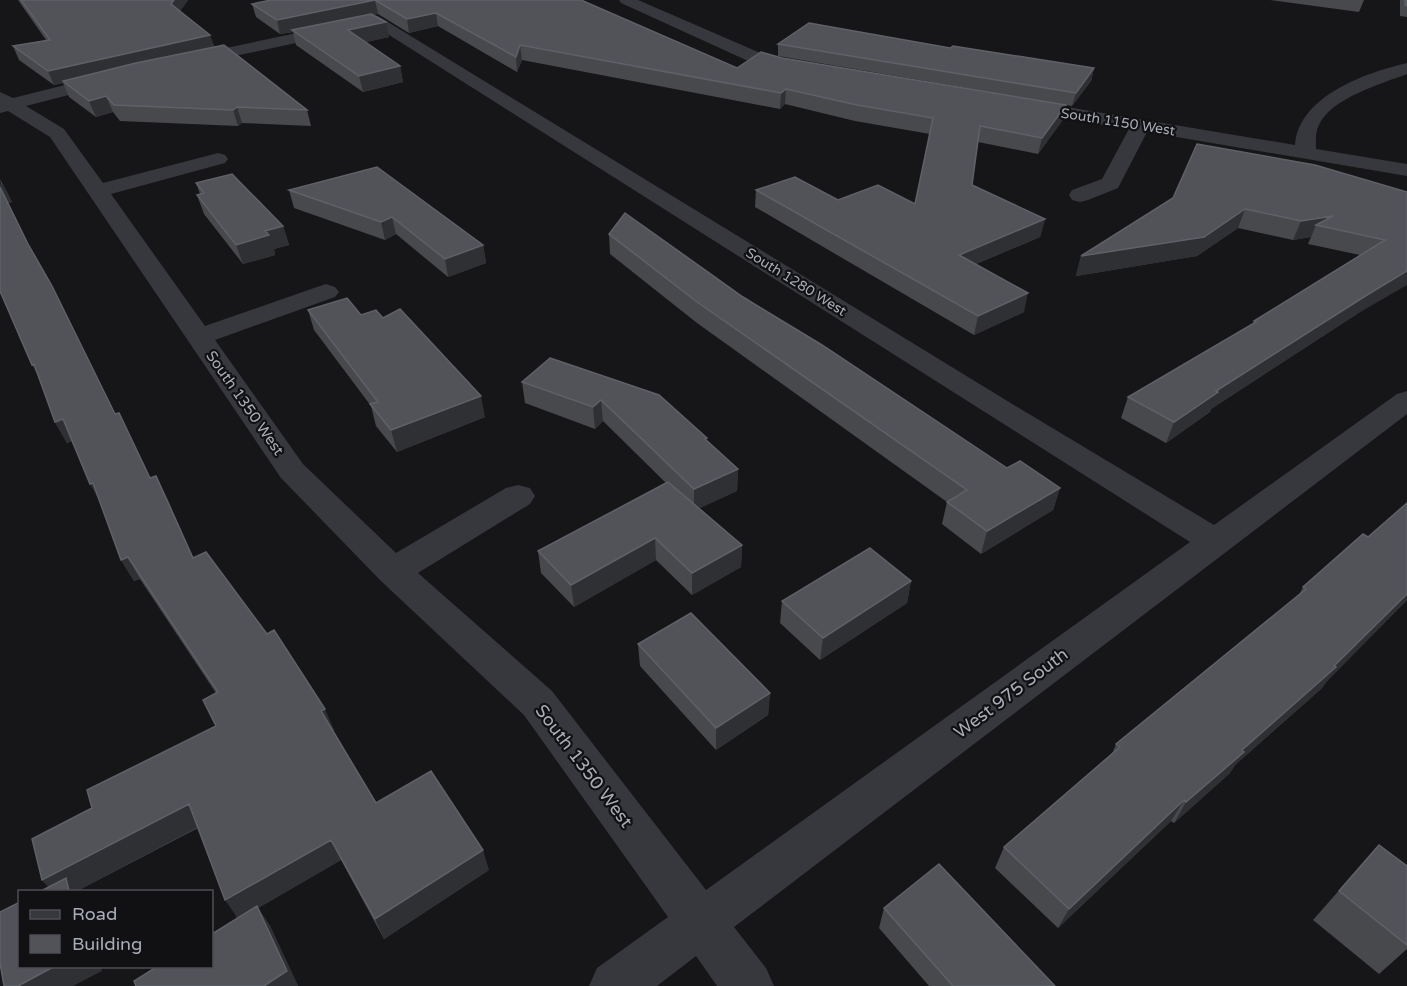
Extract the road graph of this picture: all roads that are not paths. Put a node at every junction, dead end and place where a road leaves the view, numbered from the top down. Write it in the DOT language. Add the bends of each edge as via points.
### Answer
graph roads {
  1 [pos="626,0"];
  2 [pos="174,64"];
  3 [pos="1407,68"];
  4 [pos="812,71"];
  5 [pos="129,74"];
  6 [pos="1000,102"];
  7 [pos="3,103"];
  8 [pos="1141,126"];
  9 [pos="1305,153"];
  10 [pos="218,159"];
  11 [pos="1407,170"];
  12 [pos="97,191"];
  13 [pos="1080,195"];
  14 [pos="326,292"];
  15 [pos="199,337"];
  16 [pos="1407,400"];
  17 [pos="518,496"];
  18 [pos="1216,542"];
  19 [pos="393,571"];
  20 [pos="700,923"];
  21 [pos="615,986"];
  22 [pos="748,986"];
  1 -- 4 [label="street" via="752,56"];
  2 -- 18 [label="street, South 1280 West" via="378,21"];
  3 -- 9 [label="street" via="1333,99 1308,126"];
  5 -- 7 [label="street"];
  6 -- 8 [label="street, South 1150 West"];
  7 -- 12 [label="street, South 1350 West" via="57,133"];
  8 -- 9 [label="street, South 1150 West"];
  8 -- 13 [label="street" via="1110,183"];
  9 -- 11 [label="street, South 1150 West"];
  10 -- 12 [label="street"];
  12 -- 15 [label="street, South 1350 West"];
  14 -- 15 [label="street, South 1350 West"];
  15 -- 19 [label="street, South 1350 West" via="292,471"];
  16 -- 18 [label="street, West 975 South"];
  17 -- 19 [label="street"];
  18 -- 20 [label="street, West 975 South"];
  19 -- 20 [label="street, South 1350 West" via="538,703"];
  20 -- 21 [label="street, West 975 South"];
  20 -- 22 [label="street, South 1350 West"];
}
